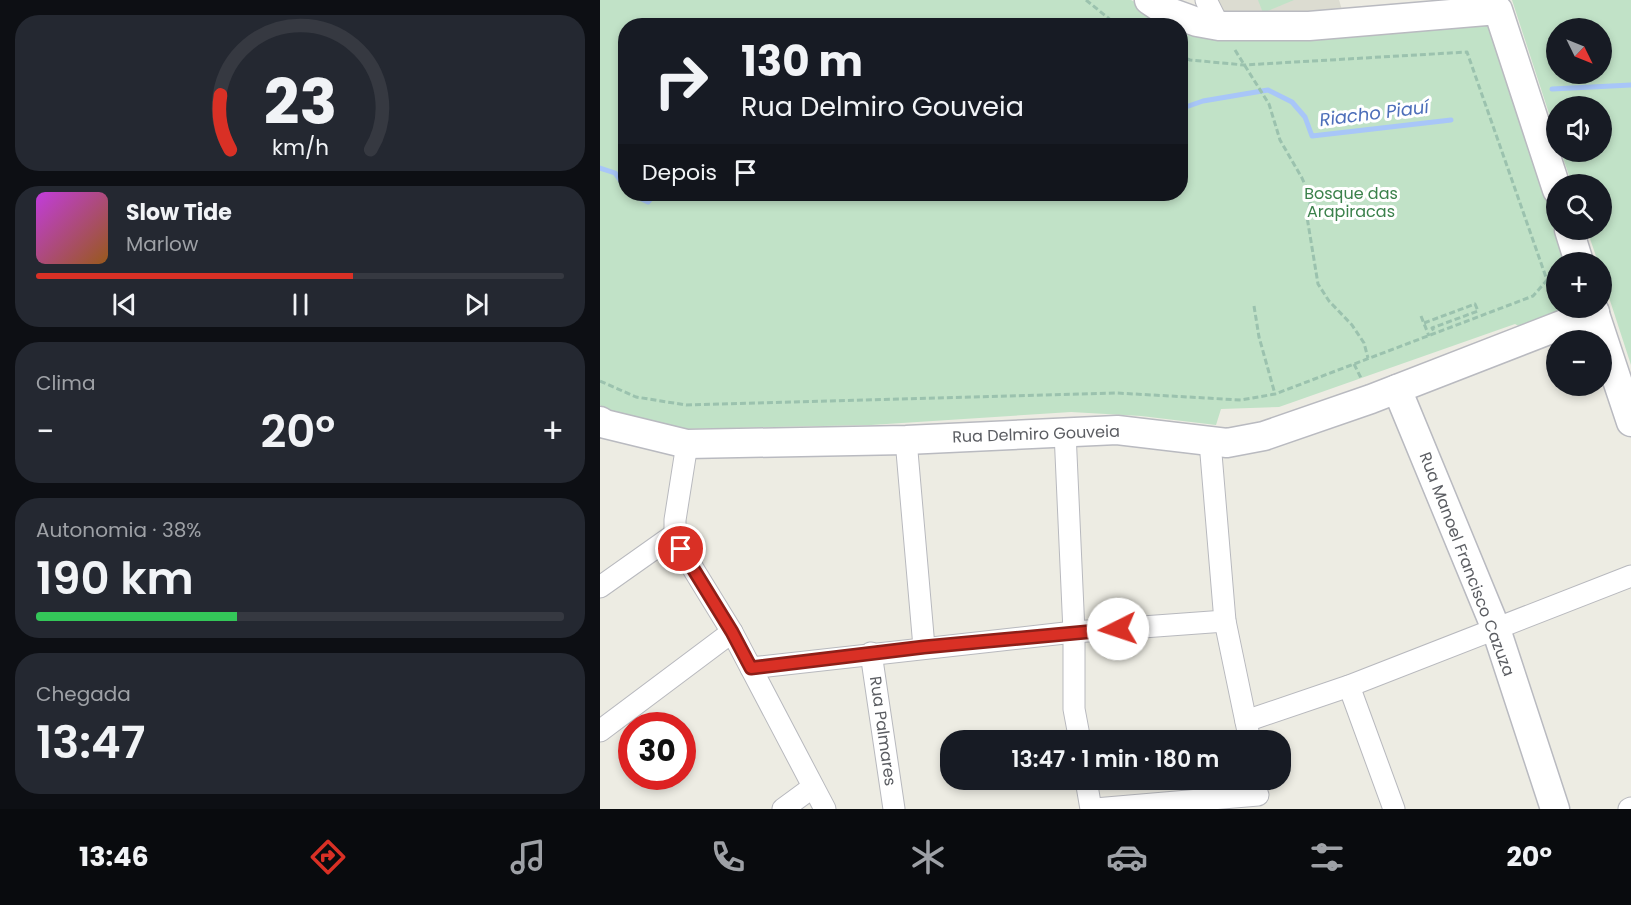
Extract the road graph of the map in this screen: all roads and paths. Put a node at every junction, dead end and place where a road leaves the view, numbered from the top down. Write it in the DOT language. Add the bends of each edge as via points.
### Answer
graph roads {
  1 [pos="1086,0"];
  2 [pos="1149,0"];
  3 [pos="1206,0"];
  4 [pos="1496,5"];
  5 [pos="1108,18"];
  6 [pos="1186,18"];
  7 [pos="1188,19"];
  8 [pos="1219,26"];
  9 [pos="1188,59"];
  10 [pos="1244,65"];
  11 [pos="1552,174"];
  12 [pos="1546,280"];
  13 [pos="1254,306"];
  14 [pos="1421,316"];
  15 [pos="1574,318"];
  16 [pos="1597,318"];
  17 [pos="1424,323"];
  18 [pos="1435,333"];
  19 [pos="1429,336"];
  20 [pos="1368,358"];
  21 [pos="600,381"];
  22 [pos="1397,389"];
  23 [pos="1275,394"];
  24 [pos="1631,422"];
  25 [pos="602,424"];
  26 [pos="1065,432"];
  27 [pos="906,440"];
  28 [pos="1210,442"];
  29 [pos="687,444"];
  30 [pos="675,534"];
  31 [pos="1631,576"];
  32 [pos="600,587"];
  33 [pos="1226,621"];
  34 [pos="1496,629"];
  35 [pos="732,632"];
  36 [pos="1074,632"];
  37 [pos="924,647"];
  38 [pos="871,653"];
  39 [pos="751,668"];
  40 [pos="1349,686"];
  41 [pos="1078,730"];
  42 [pos="1248,730"];
  43 [pos="1250,730"];
  44 [pos="600,731"];
  45 [pos="813,786"];
  46 [pos="1088,790"];
  47 [pos="1258,795"];
  48 [pos="783,809"];
  49 [pos="825,809"];
  50 [pos="894,809"];
  51 [pos="1093,809"];
  52 [pos="1394,809"];
  53 [pos="1555,809"];
  1 -- 5 [label="path"];
  2 -- 6 [label="street"];
  3 -- 8 [label="street"];
  4 -- 8 [label="street" via="1310,26"];
  4 -- 11 [label="street"];
  7 -- 8 [label="street"];
  9 -- 10 [label="path"];
  10 -- 12 [label="path" via="1467,52"];
  10 -- 20 [label="path" via="1269,104 1280,140 1311,199 1307,217 1318,284 1352,325"];
  12 -- 18 [label="path" via="1533,296"];
  13 -- 23 [label="path"];
  14 -- 17 [label="path"];
  15 -- 22 [label="street, Rua Delmiro Gouveia"];
  16 -- 24 [label="street"];
  17 -- 18 [label="path" via="1475,304 1478,312 1432,328"];
  17 -- 19 [label="path"];
  18 -- 19 [label="path"];
  19 -- 20 [label="path"];
  20 -- 23 [label="path"];
  21 -- 23 [label="path" via="636,397 686,405 1117,393 1241,400"];
  22 -- 28 [label="street, Rua Delmiro Gouveia" via="1264,436"];
  22 -- 34 [label="street, Rua Manoel Francisco Cazuza"];
  25 -- 29 [label="street, Rua Delmiro Gouveia"];
  26 -- 27 [label="street, Rua Delmiro Gouveia"];
  26 -- 28 [label="street, Rua Delmiro Gouveia" via="1116,430"];
  26 -- 36 [label="street"];
  27 -- 29 [label="street, Rua Delmiro Gouveia"];
  27 -- 37 [label="street"];
  28 -- 33 [label="street"];
  29 -- 30 [label="street"];
  30 -- 32 [label="street"];
  30 -- 35 [label="street"];
  31 -- 34 [label="street"];
  33 -- 36 [label="street"];
  33 -- 42 [label="street"];
  34 -- 40 [label="street"];
  34 -- 53 [label="street, Rua Manoel Francisco Cazuza"];
  35 -- 39 [label="street"];
  35 -- 44 [label="street"];
  36 -- 37 [label="street"];
  36 -- 41 [label="street" via="1074,710"];
  37 -- 38 [label="street"];
  38 -- 39 [label="street"];
  38 -- 50 [label="street, Rua Palmares"];
  39 -- 45 [label="street"];
  40 -- 43 [label="street"];
  40 -- 52 [label="street"];
  45 -- 48 [label="street"];
  45 -- 49 [label="street"];
  46 -- 51 [label="street"];
  47 -- 51 [label="street"];
}
